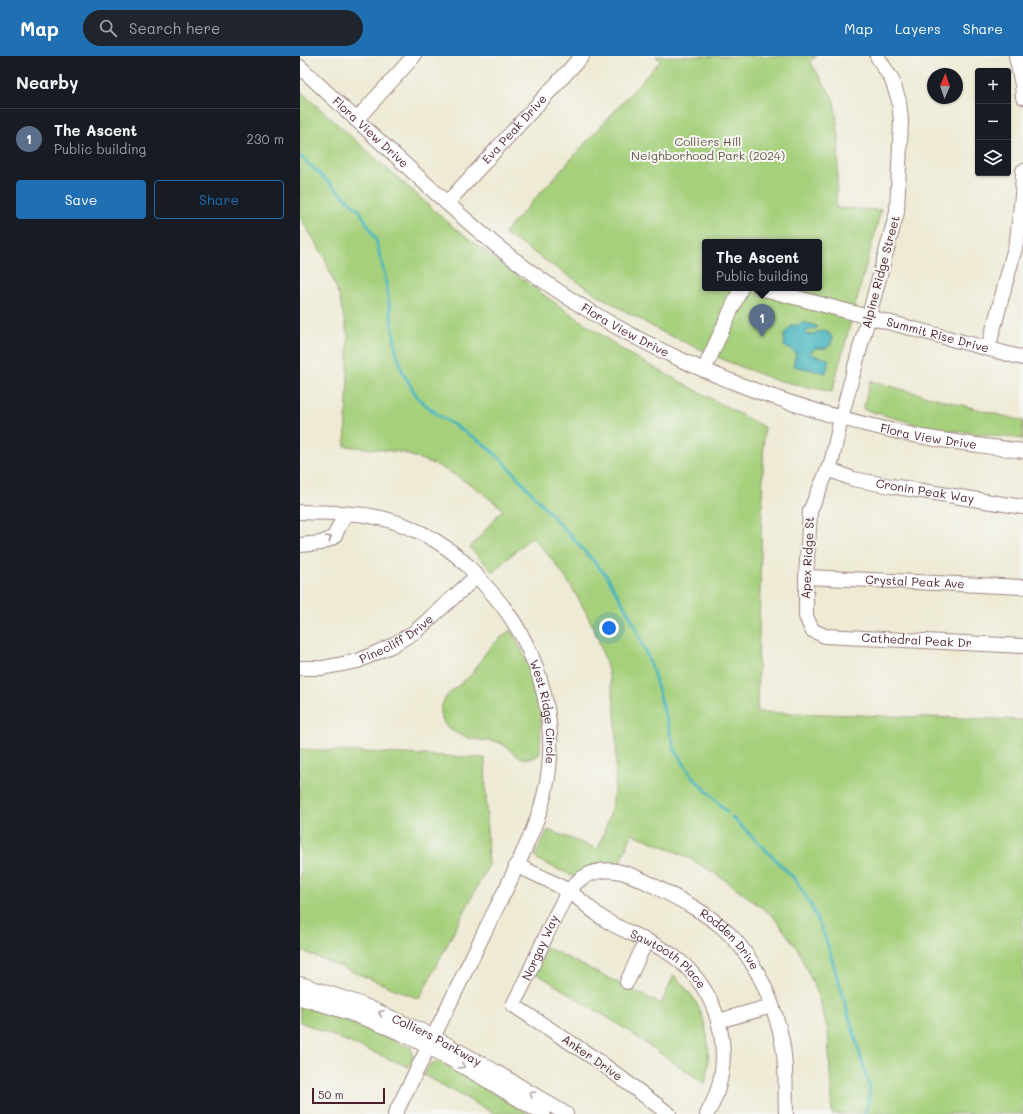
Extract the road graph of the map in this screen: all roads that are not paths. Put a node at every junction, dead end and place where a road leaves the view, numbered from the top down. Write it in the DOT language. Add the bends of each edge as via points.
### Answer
graph roads {
  1 [pos="414,56"];
  2 [pos="582,56"];
  3 [pos="877,56"];
  4 [pos="1016,56"];
  5 [pos="300,67"];
  6 [pos="1023,97"];
  7 [pos="356,120"];
  8 [pos="1023,171"];
  9 [pos="447,203"];
  10 [pos="740,291"];
  11 [pos="772,291"];
  12 [pos="869,316"];
  13 [pos="988,349"];
  14 [pos="1023,358"];
  15 [pos="704,370"];
  16 [pos="841,418"];
  17 [pos="1023,451"];
  18 [pos="828,469"];
  19 [pos="1023,507"];
  20 [pos="300,512"];
  21 [pos="345,514"];
  22 [pos="300,545"];
  23 [pos="477,576"];
  24 [pos="806,577"];
  25 [pos="1023,586"];
  26 [pos="812,630"];
  27 [pos="1023,646"];
  28 [pos="300,668"];
  29 [pos="516,865"];
  30 [pos="570,892"];
  31 [pos="646,941"];
  32 [pos="627,982"];
  33 [pos="300,984"];
  34 [pos="300,998"];
  35 [pos="513,1005"];
  36 [pos="772,1006"];
  37 [pos="718,1021"];
  38 [pos="431,1042"];
  39 [pos="395,1114"];
  40 [pos="543,1114"];
  41 [pos="566,1114"];
  42 [pos="669,1114"];
  43 [pos="707,1114"];
  44 [pos="786,1114"];
  1 -- 7 [label="street"];
  2 -- 9 [label="street, Eva Peak Drive"];
  3 -- 12 [label="street, Alpine Ridge Street" via="892,80 899,101 901,121 897,212"];
  4 -- 6 [label="street"];
  5 -- 7 [label="street, Flora View Drive"];
  7 -- 9 [label="street, Flora View Drive"];
  8 -- 13 [label="street" via="1017,240"];
  9 -- 15 [label="street, Flora View Drive" via="497,246 582,306 647,343"];
  10 -- 15 [label="street"];
  11 -- 12 [label="street, Summit Rise Drive"];
  12 -- 13 [label="street, Summit Rise Drive"];
  12 -- 16 [label="street, Alpine Ridge Street"];
  13 -- 14 [label="street, Summit Rise Drive"];
  15 -- 16 [label="street, Flora View Drive" via="759,393"];
  16 -- 17 [label="street, Flora View Drive" via="894,432"];
  16 -- 18 [label="street, Apex Ridge St"];
  18 -- 19 [label="street, Cronin Peak Way" via="853,479"];
  18 -- 24 [label="street, Apex Ridge St" via="810,511"];
  20 -- 21 [label="street, West Ridge Circle"];
  22 -- 21 [label="street, one-way" via="321,543 334,536"];
  21 -- 23 [label="street, West Ridge Circle" via="393,521 416,530 459,558"];
  23 -- 28 [label="street, Pinecliff Drive" via="416,630 391,646 358,661 322,668"];
  23 -- 29 [label="street, West Ridge Circle" via="517,626 530,649 542,684 549,718 550,753 547,784 534,828"];
  24 -- 25 [label="street, Crystal Peak Ave"];
  24 -- 26 [label="street, Apex Ridge St" via="806,616"];
  26 -- 27 [label="street, Cathedral Peak Dr" via="825,636"];
  29 -- 30 [label="street, Sawtooth Place"];
  29 -- 38 [label="street, West Ridge Circle"];
  30 -- 31 [label="street, Sawtooth Place" via="606,920"];
  30 -- 35 [label="street, Norgay Way" via="557,912"];
  30 -- 36 [label="street, Rodden Drive" via="581,878 595,871 612,870 628,873 692,906 723,928 744,950 759,974"];
  31 -- 32 [label="street"];
  31 -- 37 [label="street, Sawtooth Place" via="660,947 691,971 702,984"];
  38 -- 33 [label="street, Colliers Parkway, one-way" via="394,1018"];
  34 -- 38 [label="street, Colliers Parkway"];
  35 -- 42 [label="street, Anker Drive" via="597,1060"];
  36 -- 37 [label="street"];
  36 -- 44 [label="street, Rodden Drive" via="783,1052"];
  37 -- 43 [label="street, Sawtooth Place" via="723,1060 716,1097"];
  38 -- 39 [label="street, West Ridge Circle"];
  38 -- 40 [label="street, Colliers Parkway, one-way"];
  41 -- 38 [label="street, Colliers Parkway, one-way" via="491,1069"];
}
